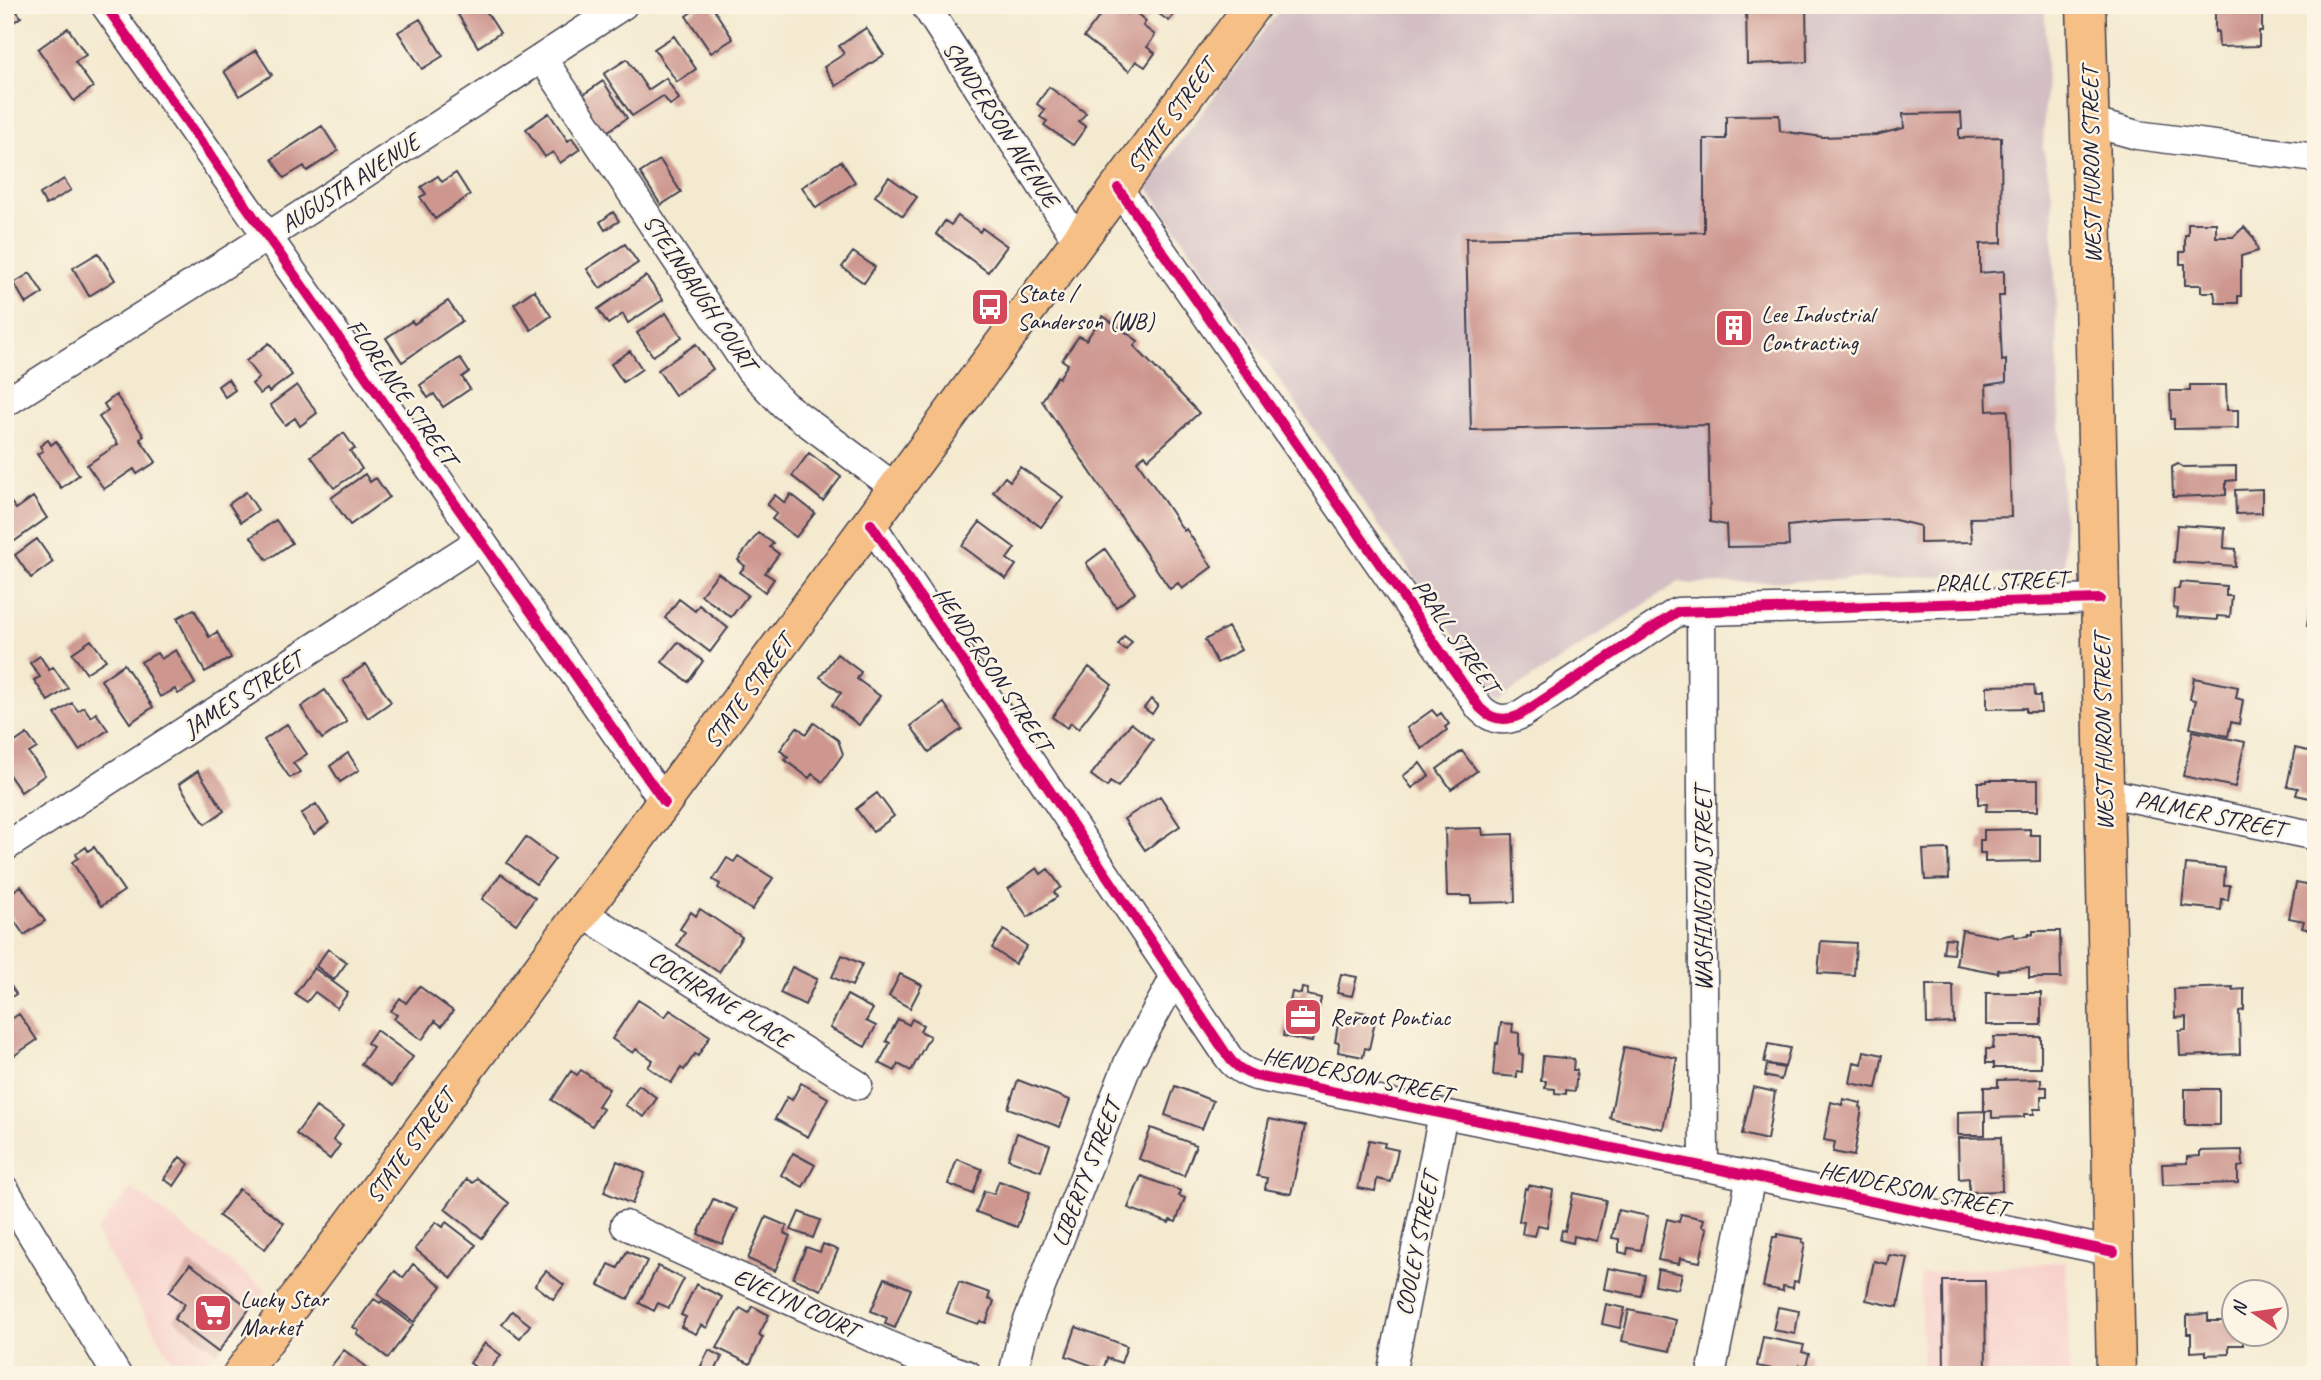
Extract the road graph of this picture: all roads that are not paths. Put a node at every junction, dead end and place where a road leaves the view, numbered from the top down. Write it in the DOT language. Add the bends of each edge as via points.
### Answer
graph roads {
  1 [pos="105,5"];
  2 [pos="623,5"];
  3 [pos="925,5"];
  4 [pos="1253,5"];
  5 [pos="2086,5"];
  6 [pos="542,58"];
  7 [pos="2090,122"];
  8 [pos="2316,158"];
  9 [pos="1118,188"];
  10 [pos="267,237"];
  11 [pos="1078,242"];
  12 [pos="5,403"];
  13 [pos="897,489"];
  14 [pos="871,524"];
  15 [pos="481,540"];
  16 [pos="2100,598"];
  17 [pos="1701,611"];
  18 [pos="2104,792"];
  19 [pos="665,803"];
  20 [pos="2316,836"];
  21 [pos="5,847"];
  22 [pos="582,913"];
  23 [pos="1175,978"];
  24 [pos="858,1085"];
  25 [pos="1443,1114"];
  26 [pos="1704,1167"];
  27 [pos="1751,1176"];
  28 [pos="5,1190"];
  29 [pos="625,1225"];
  30 [pos="2114,1252"];
  31 [pos="117,1375"];
  32 [pos="240,1375"];
  33 [pos="968,1375"];
  34 [pos="1013,1375"];
  35 [pos="1391,1375"];
  36 [pos="1711,1375"];
  37 [pos="2116,1375"];
  1 -- 10 [label="street, FLORENCE STREET"];
  2 -- 6 [label="street, AUGUSTA AVENUE"];
  3 -- 11 [label="street, SANDERSON AVENUE"];
  4 -- 9 [label="main road, STATE STREET"];
  5 -- 7 [label="highway, WEST HURON STREET"];
  6 -- 10 [label="street, AUGUSTA AVENUE"];
  6 -- 13 [label="street, STEINBAUGH COURT" via="750,370 784,405"];
  7 -- 8 [label="street" via="2137,135"];
  7 -- 16 [label="highway, WEST HURON STREET"];
  9 -- 11 [label="main road, STATE STREET"];
  9 -- 17 [label="street, PRALL STREET" via="1486,713 1498,719 1515,718 1677,612"];
  10 -- 12 [label="street, AUGUSTA AVENUE"];
  10 -- 15 [label="street, FLORENCE STREET"];
  11 -- 13 [label="main road, STATE STREET"];
  13 -- 14 [label="main road, STATE STREET"];
  14 -- 19 [label="main road, STATE STREET"];
  14 -- 23 [label="street, HENDERSON STREET"];
  15 -- 19 [label="street, FLORENCE STREET"];
  15 -- 21 [label="street, JAMES STREET"];
  16 -- 17 [label="street, PRALL STREET"];
  16 -- 18 [label="highway, WEST HURON STREET"];
  17 -- 26 [label="street, WASHINGTON STREET"];
  18 -- 20 [label="street, PALMER STREET"];
  18 -- 30 [label="highway, WEST HURON STREET"];
  19 -- 22 [label="main road, STATE STREET"];
  22 -- 24 [label="street, COCHRANE PLACE"];
  22 -- 32 [label="main road, STATE STREET"];
  23 -- 25 [label="street, HENDERSON STREET" via="1231,1060 1246,1073"];
  23 -- 34 [label="street, LIBERTY STREET" via="1129,1061 1022,1336"];
  25 -- 26 [label="street, HENDERSON STREET"];
  25 -- 35 [label="street, COOLEY STREET"];
  26 -- 27 [label="street, HENDERSON STREET"];
  27 -- 30 [label="street, HENDERSON STREET"];
  27 -- 36 [label="street"];
  28 -- 31 [label="street"];
  29 -- 33 [label="street, EVELYN COURT" via="912,1356"];
  30 -- 37 [label="highway, WEST HURON STREET"];
}
